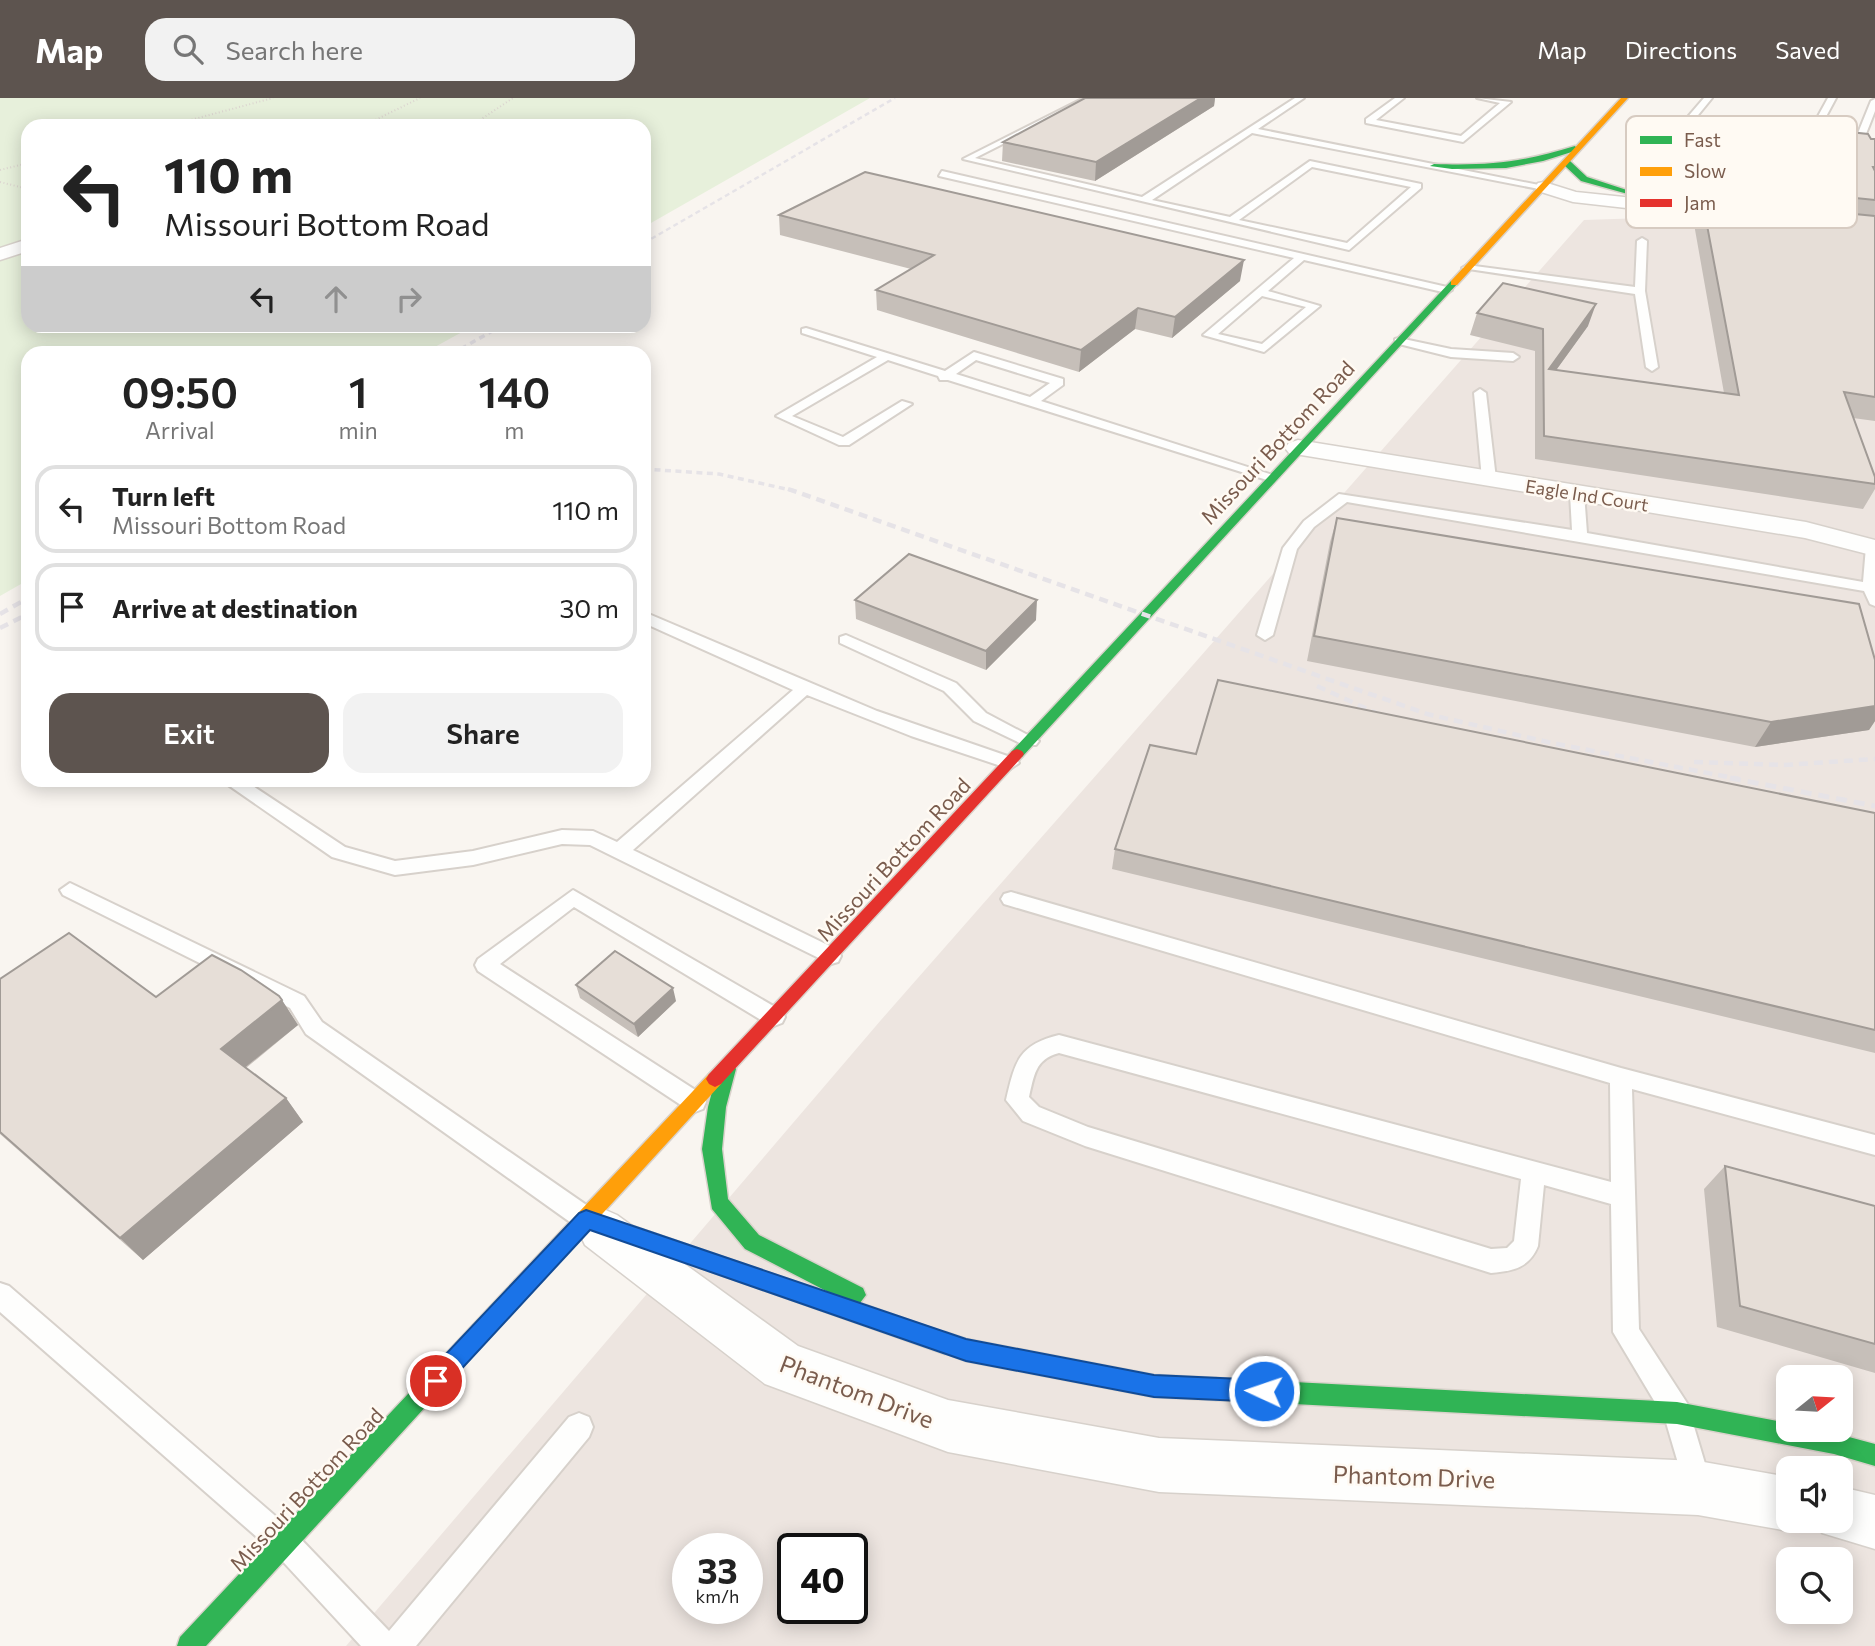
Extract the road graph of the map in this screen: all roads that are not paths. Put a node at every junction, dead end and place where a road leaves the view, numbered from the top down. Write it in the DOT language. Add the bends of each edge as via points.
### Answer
graph roads {
  1 [pos="1090,98"];
  2 [pos="1300,98"];
  3 [pos="1400,98"];
  4 [pos="1481,98"];
  5 [pos="1625,98"];
  6 [pos="1707,98"];
  7 [pos="1832,98"];
  8 [pos="1875,101"];
  9 [pos="1692,116"];
  10 [pos="1822,116"];
  11 [pos="1253,131"];
  12 [pos="1583,144"];
  13 [pos="1857,146"];
  14 [pos="1875,148"];
  15 [pos="1373,154"];
  16 [pos="1567,163"];
  17 [pos="1434,166"];
  18 [pos="1351,172"];
  19 [pos="942,174"];
  20 [pos="1544,187"];
  21 [pos="1626,192"];
  22 [pos="1626,193"];
  23 [pos="1143,201"];
  24 [pos="1626,203"];
  25 [pos="1518,215"];
  26 [pos="1857,219"];
  27 [pos="1231,221"];
  28 [pos="1875,221"];
  29 [pos="1857,227"];
  30 [pos="1875,229"];
  31 [pos="1642,241"];
  32 [pos="21,247"];
  33 [pos="0,254"];
  34 [pos="1303,257"];
  35 [pos="1464,272"];
  36 [pos="1496,285"];
  37 [pos="1447,290"];
  38 [pos="1640,291"];
  39 [pos="1261,292"];
  40 [pos="806,331"];
  41 [pos="1399,341"];
  42 [pos="885,357"];
  43 [pos="1513,357"];
  44 [pos="1652,367"];
  45 [pos="943,376"];
  46 [pos="1480,393"];
  47 [pos="1030,403"];
  48 [pos="906,404"];
  49 [pos="1298,448"];
  50 [pos="1272,477"];
  51 [pos="1489,479"];
  52 [pos="1577,493"];
  53 [pos="1580,536"];
  54 [pos="1874,547"];
  55 [pos="1873,594"];
  56 [pos="651,620"];
  57 [pos="1265,635"];
  58 [pos="846,640"];
  59 [pos="806,687"];
  60 [pos="1030,741"];
  61 [pos="1010,763"];
  62 [pos="241,787"];
  63 [pos="619,850"];
  64 [pos="70,890"];
  65 [pos="1011,900"];
  66 [pos="831,956"];
  67 [pos="774,1017"];
  68 [pos="727,1068"];
  69 [pos="1621,1077"];
  70 [pos="695,1102"];
  71 [pos="1875,1145"];
  72 [pos="1533,1172"];
  73 [pos="1623,1196"];
  74 [pos="586,1219"];
  75 [pos="0,1295"];
  76 [pos="927,1337"];
  77 [pos="1677,1413"];
  78 [pos="579,1427"];
  79 [pos="1875,1455"];
  80 [pos="1698,1488"];
  81 [pos="1776,1502"];
  82 [pos="1853,1517"];
  83 [pos="1875,1522"];
  84 [pos="285,1543"];
  85 [pos="189,1646"];
  86 [pos="382,1646"];
  87 [pos="396,1646"];
  1 -- 23 [label="lane" via="967,159"];
  2 -- 11 [label="lane"];
  3 -- 4 [label="lane" via="1369,121 1463,139 1507,102"];
  5 -- 12 [label="street, Missouri Bottom Road"];
  6 -- 9 [label="lane"];
  7 -- 10 [label="lane"];
  8 -- 13 [label="lane"];
  11 -- 15 [label="lane"];
  11 -- 23 [label="lane"];
  12 -- 16 [label="street, Missouri Bottom Road"];
  12 -- 17 [label="street" via="1516,168"];
  13 -- 14 [label="lane"];
  15 -- 17 [label="lane"];
  15 -- 18 [label="lane"];
  16 -- 20 [label="street, Missouri Bottom Road"];
  16 -- 21 [label="street" via="1584,180"];
  17 -- 20 [label="lane"];
  17 -- 25 [label="street" via="1501,197"];
  18 -- 27 [label="lane" via="1310,164"];
  18 -- 27 [label="lane" via="1418,186 1349,247"];
  19 -- 34 [label="lane"];
  20 -- 22 [label="street"];
  20 -- 24 [label="street" via="1573,197"];
  20 -- 25 [label="street, Missouri Bottom Road"];
  23 -- 27 [label="lane"];
  25 -- 35 [label="street, Missouri Bottom Road"];
  26 -- 28 [label="street"];
  29 -- 30 [label="street"];
  31 -- 38 [label="lane"];
  32 -- 33 [label="street"];
  34 -- 37 [label="lane"];
  34 -- 39 [label="lane"];
  35 -- 36 [label="lane"];
  35 -- 37 [label="street, Missouri Bottom Road"];
  35 -- 38 [label="lane"];
  37 -- 41 [label="street, Missouri Bottom Road"];
  38 -- 44 [label="lane"];
  39 -- 39 [label="lane" via="1220,326 1209,335 1264,348 1314,306"];
  40 -- 42 [label="lane"];
  41 -- 43 [label="lane" via="1451,353"];
  41 -- 49 [label="street, Missouri Bottom Road"];
  42 -- 45 [label="lane"];
  42 -- 48 [label="lane" via="782,416 844,442"];
  45 -- 47 [label="lane"];
  45 -- 47 [label="lane" via="974,356 1059,382"];
  46 -- 51 [label="lane"];
  47 -- 50 [label="lane"];
  49 -- 50 [label="street, Missouri Bottom Road"];
  49 -- 51 [label="street, Eagle Ind Court"];
  50 -- 60 [label="street, Missouri Bottom Road"];
  51 -- 52 [label="street, Eagle Ind Court"];
  52 -- 53 [label="lane"];
  52 -- 54 [label="street, Eagle Ind Court" via="1806,530"];
  53 -- 55 [label="lane"];
  53 -- 57 [label="lane" via="1344,497 1309,524 1290,548"];
  54 -- 55 [label="lane"];
  56 -- 59 [label="lane"];
  58 -- 60 [label="lane" via="950,687 980,717"];
  59 -- 61 [label="lane" via="939,742"];
  59 -- 63 [label="lane"];
  60 -- 61 [label="street, Missouri Bottom Road"];
  61 -- 66 [label="street, Missouri Bottom Road"];
  62 -- 63 [label="lane" via="339,852 395,868 473,858 562,837 593,838"];
  63 -- 66 [label="lane"];
  64 -- 74 [label="lane" via="297,1002 314,1028"];
  65 -- 69 [label="lane"];
  66 -- 67 [label="street, Missouri Bottom Road"];
  67 -- 68 [label="street, Missouri Bottom Road"];
  67 -- 70 [label="lane" via="573,897 485,965"];
  68 -- 70 [label="street, Missouri Bottom Road"];
  68 -- 76 [label="street" via="712,1149 719,1203 752,1242 831,1280"];
  69 -- 71 [label="lane"];
  69 -- 73 [label="lane"];
  70 -- 74 [label="street, Missouri Bottom Road"];
  72 -- 72 [label="lane" via="1059,1044 1041,1047 1028,1057 1017,1100 1031,1114 1085,1136 1491,1261 1513,1259 1526,1246"];
  72 -- 73 [label="lane"];
  73 -- 77 [label="lane" via="1626,1332"];
  74 -- 76 [label="street"];
  74 -- 80 [label="street, Phantom Drive" via="783,1366 948,1426 1159,1465"];
  74 -- 84 [label="street, Missouri Bottom Road"];
  75 -- 84 [label="lane"];
  76 -- 77 [label="street" via="966,1350 1154,1386"];
  77 -- 79 [label="street"];
  77 -- 80 [label="lane"];
  78 -- 87 [label="lane"];
  80 -- 81 [label="street, Phantom Drive"];
  82 -- 83 [label="street"];
  84 -- 85 [label="street, Missouri Bottom Road"];
  84 -- 86 [label="lane"];
}
